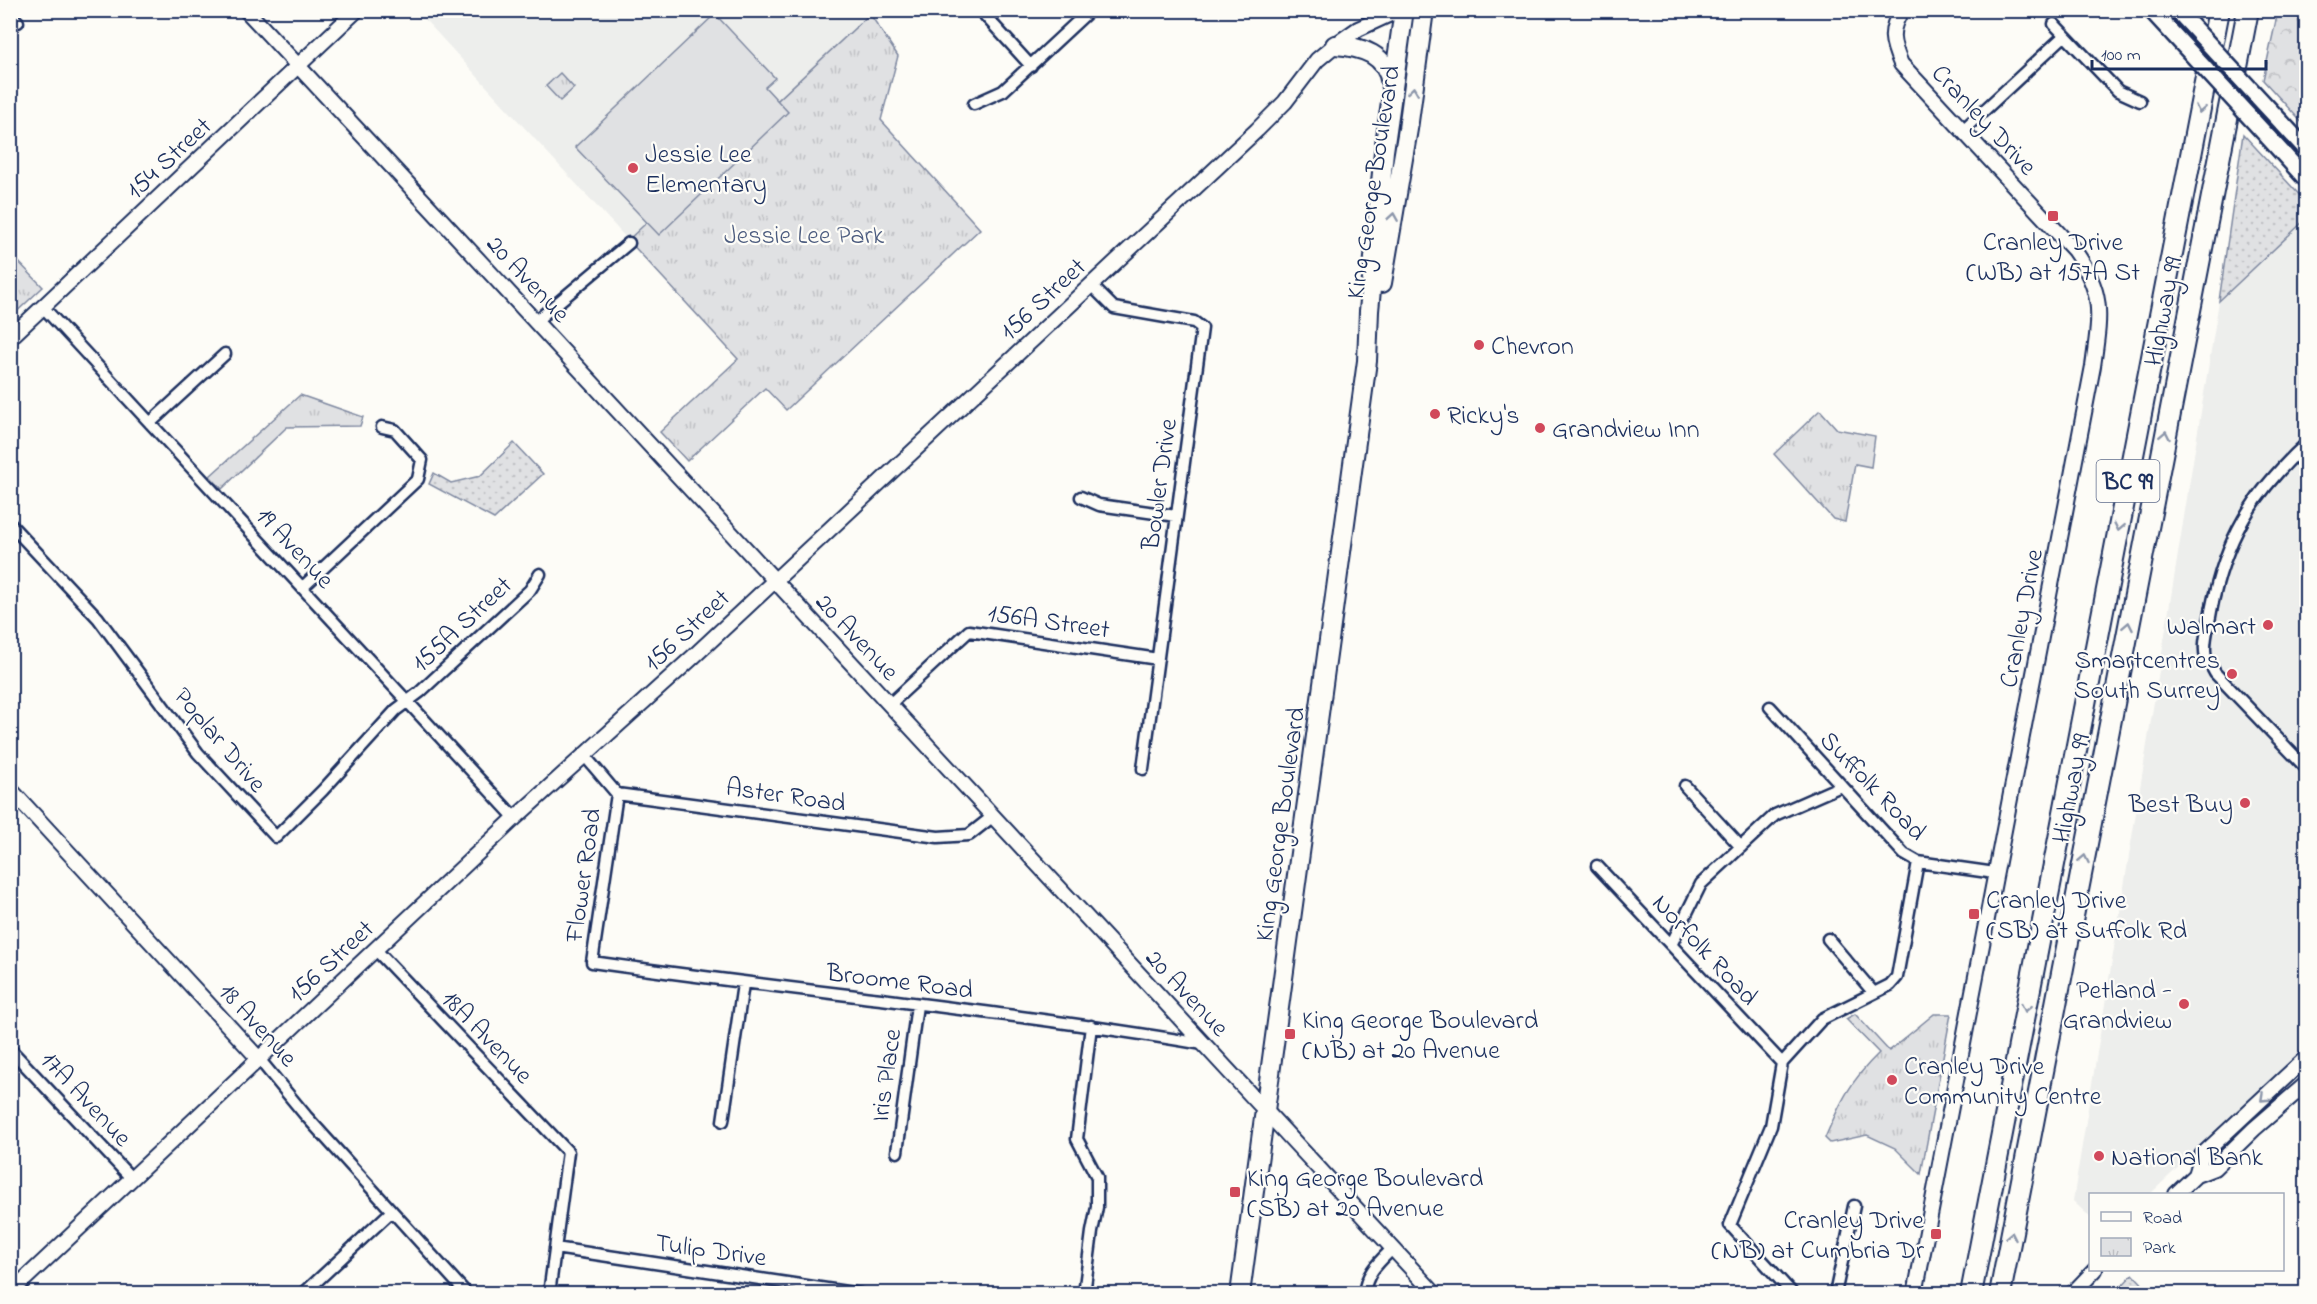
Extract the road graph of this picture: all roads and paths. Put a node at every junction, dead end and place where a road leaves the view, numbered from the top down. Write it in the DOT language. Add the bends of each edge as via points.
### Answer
graph roads {
  1 [pos="246,10"];
  2 [pos="357,10"];
  3 [pos="980,10"];
  4 [pos="1090,10"];
  5 [pos="1399,10"];
  6 [pos="1404,10"];
  7 [pos="1424,10"];
  8 [pos="2151,10"];
  9 [pos="2177,10"];
  10 [pos="2219,10"];
  11 [pos="2248,10"];
  12 [pos="1898,16"];
  13 [pos="2054,24"];
  14 [pos="2064,36"];
  15 [pos="1335,45"];
  16 [pos="1031,66"];
  17 [pos="298,67"];
  18 [pos="1391,86"];
  19 [pos="2140,101"];
  20 [pos="974,104"];
  21 [pos="1963,130"];
  22 [pos="2307,149"];
  23 [pos="2307,179"];
  24 [pos="629,243"];
  25 [pos="1091,285"];
  26 [pos="43,307"];
  27 [pos="536,321"];
  28 [pos="10,338"];
  29 [pos="225,354"];
  30 [pos="1367,361"];
  31 [pos="150,423"];
  32 [pos="382,428"];
  33 [pos="2307,444"];
  34 [pos="1081,497"];
  35 [pos="1176,516"];
  36 [pos="10,524"];
  37 [pos="540,574"];
  38 [pos="774,580"];
  39 [pos="303,587"];
  40 [pos="1158,659"];
  41 [pos="408,701"];
  42 [pos="890,705"];
  43 [pos="1770,707"];
  44 [pos="584,755"];
  45 [pos="2307,768"];
  46 [pos="1143,769"];
  47 [pos="1685,786"];
  48 [pos="1841,786"];
  49 [pos="10,789"];
  50 [pos="617,794"];
  51 [pos="992,817"];
  52 [pos="515,818"];
  53 [pos="1741,847"];
  54 [pos="1918,862"];
  55 [pos="1597,866"];
  56 [pos="1995,873"];
  57 [pos="1828,939"];
  58 [pos="1671,945"];
  59 [pos="376,950"];
  60 [pos="592,962"];
  61 [pos="743,984"];
  62 [pos="1874,992"];
  63 [pos="917,1005"];
  64 [pos="1091,1026"];
  65 [pos="1203,1044"];
  66 [pos="10,1049"];
  67 [pos="2307,1058"];
  68 [pos="259,1059"];
  69 [pos="1782,1063"];
  70 [pos="2307,1084"];
  71 [pos="1264,1109"];
  72 [pos="723,1121"];
  73 [pos="897,1152"];
  74 [pos="2196,1175"];
  75 [pos="131,1178"];
  76 [pos="2177,1193"];
  77 [pos="1854,1206"];
  78 [pos="392,1211"];
  79 [pos="555,1248"];
  80 [pos="1393,1248"];
  81 [pos="2093,1271"];
  82 [pos="10,1293"];
  83 [pos="303,1293"];
  84 [pos="467,1293"];
  85 [pos="549,1293"];
  86 [pos="860,1293"];
  87 [pos="1084,1293"];
  88 [pos="1240,1293"];
  89 [pos="1364,1293"];
  90 [pos="1435,1293"];
  91 [pos="1793,1293"];
  92 [pos="1835,1293"];
  93 [pos="1915,1293"];
  94 [pos="1971,1293"];
  95 [pos="2000,1293"];
  96 [pos="2072,1293"];
  1 -- 17 [label="street, 20 Avenue"];
  2 -- 17 [label="street, 154 Street"];
  3 -- 16 [label="street"];
  4 -- 16 [label="street"];
  5 -- 15 [label="street, 156 Street" via="1358,29"];
  6 -- 18 [label="main road, King George Boulevard"];
  30 -- 7 [label="main road, King George Boulevard, one-way" via="1408,129"];
  8 -- 23 [label="main road, bridge"];
  9 -- 22 [label="main road, bridge"];
  10 -- 94 [label="highway, Highway 99 / BC 99, one-way"];
  95 -- 11 [label="highway, Highway 99 / BC 99, one-way"];
  12 -- 21 [label="street, Cranley Drive" via="1892,43 1901,64"];
  13 -- 14 [label="street"];
  14 -- 19 [label="street" via="2118,91"];
  14 -- 21 [label="street"];
  15 -- 18 [label="main road" via="1371,53 1384,65"];
  15 -- 25 [label="street, 156 Street" via="1317,60 1285,102 1257,130"];
  16 -- 20 [label="street" via="1003,91"];
  17 -- 26 [label="street, 154 Street"];
  17 -- 27 [label="street, 20 Avenue"];
  18 -- 30 [label="main road, King George Boulevard"];
  21 -- 56 [label="street, Cranley Drive" via="2074,250 2088,270 2100,316"];
  24 -- 27 [label="street"];
  25 -- 35 [label="street, Bowler Drive" via="1114,308 1194,322 1202,328"];
  25 -- 38 [label="street, 156 Street"];
  26 -- 28 [label="street, 154 Street"];
  26 -- 31 [label="street, 19 Avenue"];
  27 -- 38 [label="street, 20 Avenue"];
  29 -- 31 [label="street"];
  30 -- 71 [label="main road, King George Boulevard"];
  31 -- 39 [label="street, 19 Avenue"];
  32 -- 39 [label="street" via="395,430 422,460 418,479"];
  33 -- 45 [label="street" via="2259,494 2224,556 2206,639 2206,656 2215,673"];
  34 -- 35 [label="street" via="1099,505"];
  35 -- 40 [label="street, Bowler Drive"];
  36 -- 41 [label="street, Poplar Drive" via="98,618 198,753 276,837"];
  37 -- 41 [label="street, 155A Street" via="530,590"];
  38 -- 42 [label="street, 20 Avenue"];
  38 -- 44 [label="street, 156 Street"];
  39 -- 41 [label="street, 19 Avenue"];
  40 -- 42 [label="street, 156A Street" via="969,631"];
  40 -- 46 [label="street, Bowler Drive"];
  41 -- 52 [label="street, 19 Avenue"];
  42 -- 51 [label="street, 20 Avenue"];
  43 -- 48 [label="street, Suffolk Road"];
  44 -- 50 [label="street"];
  44 -- 52 [label="street, 156 Street"];
  47 -- 53 [label="street"];
  48 -- 53 [label="street" via="1775,815"];
  48 -- 54 [label="street, Suffolk Road" via="1904,854"];
  49 -- 68 [label="street, 18 Avenue"];
  50 -- 51 [label="street, Aster Road" via="938,837 969,835"];
  50 -- 60 [label="street, Flower Road"];
  51 -- 65 [label="street, 20 Avenue"];
  52 -- 59 [label="street, 156 Street"];
  53 -- 58 [label="street" via="1701,884"];
  54 -- 56 [label="street, Suffolk Road"];
  54 -- 62 [label="street" via="1897,977"];
  55 -- 58 [label="street, Norfolk Road"];
  56 -- 93 [label="street, Cranley Drive"];
  57 -- 62 [label="street"];
  58 -- 69 [label="street, Norfolk Road"];
  59 -- 68 [label="street, 156 Street"];
  59 -- 79 [label="street, 18A Avenue" via="568,1152"];
  60 -- 61 [label="street, Broome Road"];
  61 -- 63 [label="street, Broome Road"];
  61 -- 72 [label="street"];
  62 -- 69 [label="street" via="1822,1019"];
  63 -- 64 [label="street, Broome Road"];
  63 -- 73 [label="street, Iris Place"];
  64 -- 65 [label="street, Broome Road"];
  64 -- 87 [label="street" via="1077,1139 1097,1177 1097,1207"];
  65 -- 71 [label="street, 20 Avenue"];
  66 -- 75 [label="street, 17A Avenue"];
  67 -- 74 [label="street, one-way" via="2202,1155"];
  68 -- 75 [label="street, 156 Street"];
  68 -- 78 [label="street, 18 Avenue"];
  69 -- 91 [label="street" via="1771,1126 1730,1225"];
  70 -- 74 [label="street" via="2214,1168"];
  71 -- 80 [label="street, 20 Avenue"];
  71 -- 88 [label="main road, King George Boulevard"];
  74 -- 76 [label="street"];
  75 -- 82 [label="street, 156 Street"];
  77 -- 92 [label="street"];
  78 -- 83 [label="street"];
  78 -- 84 [label="street, 18 Avenue"];
  79 -- 85 [label="street"];
  79 -- 86 [label="street, Tulip Drive"];
  80 -- 89 [label="street" via="1373,1268 1365,1281"];
  80 -- 90 [label="street, 20 Avenue"];
  81 -- 96 [label="street"];
}
